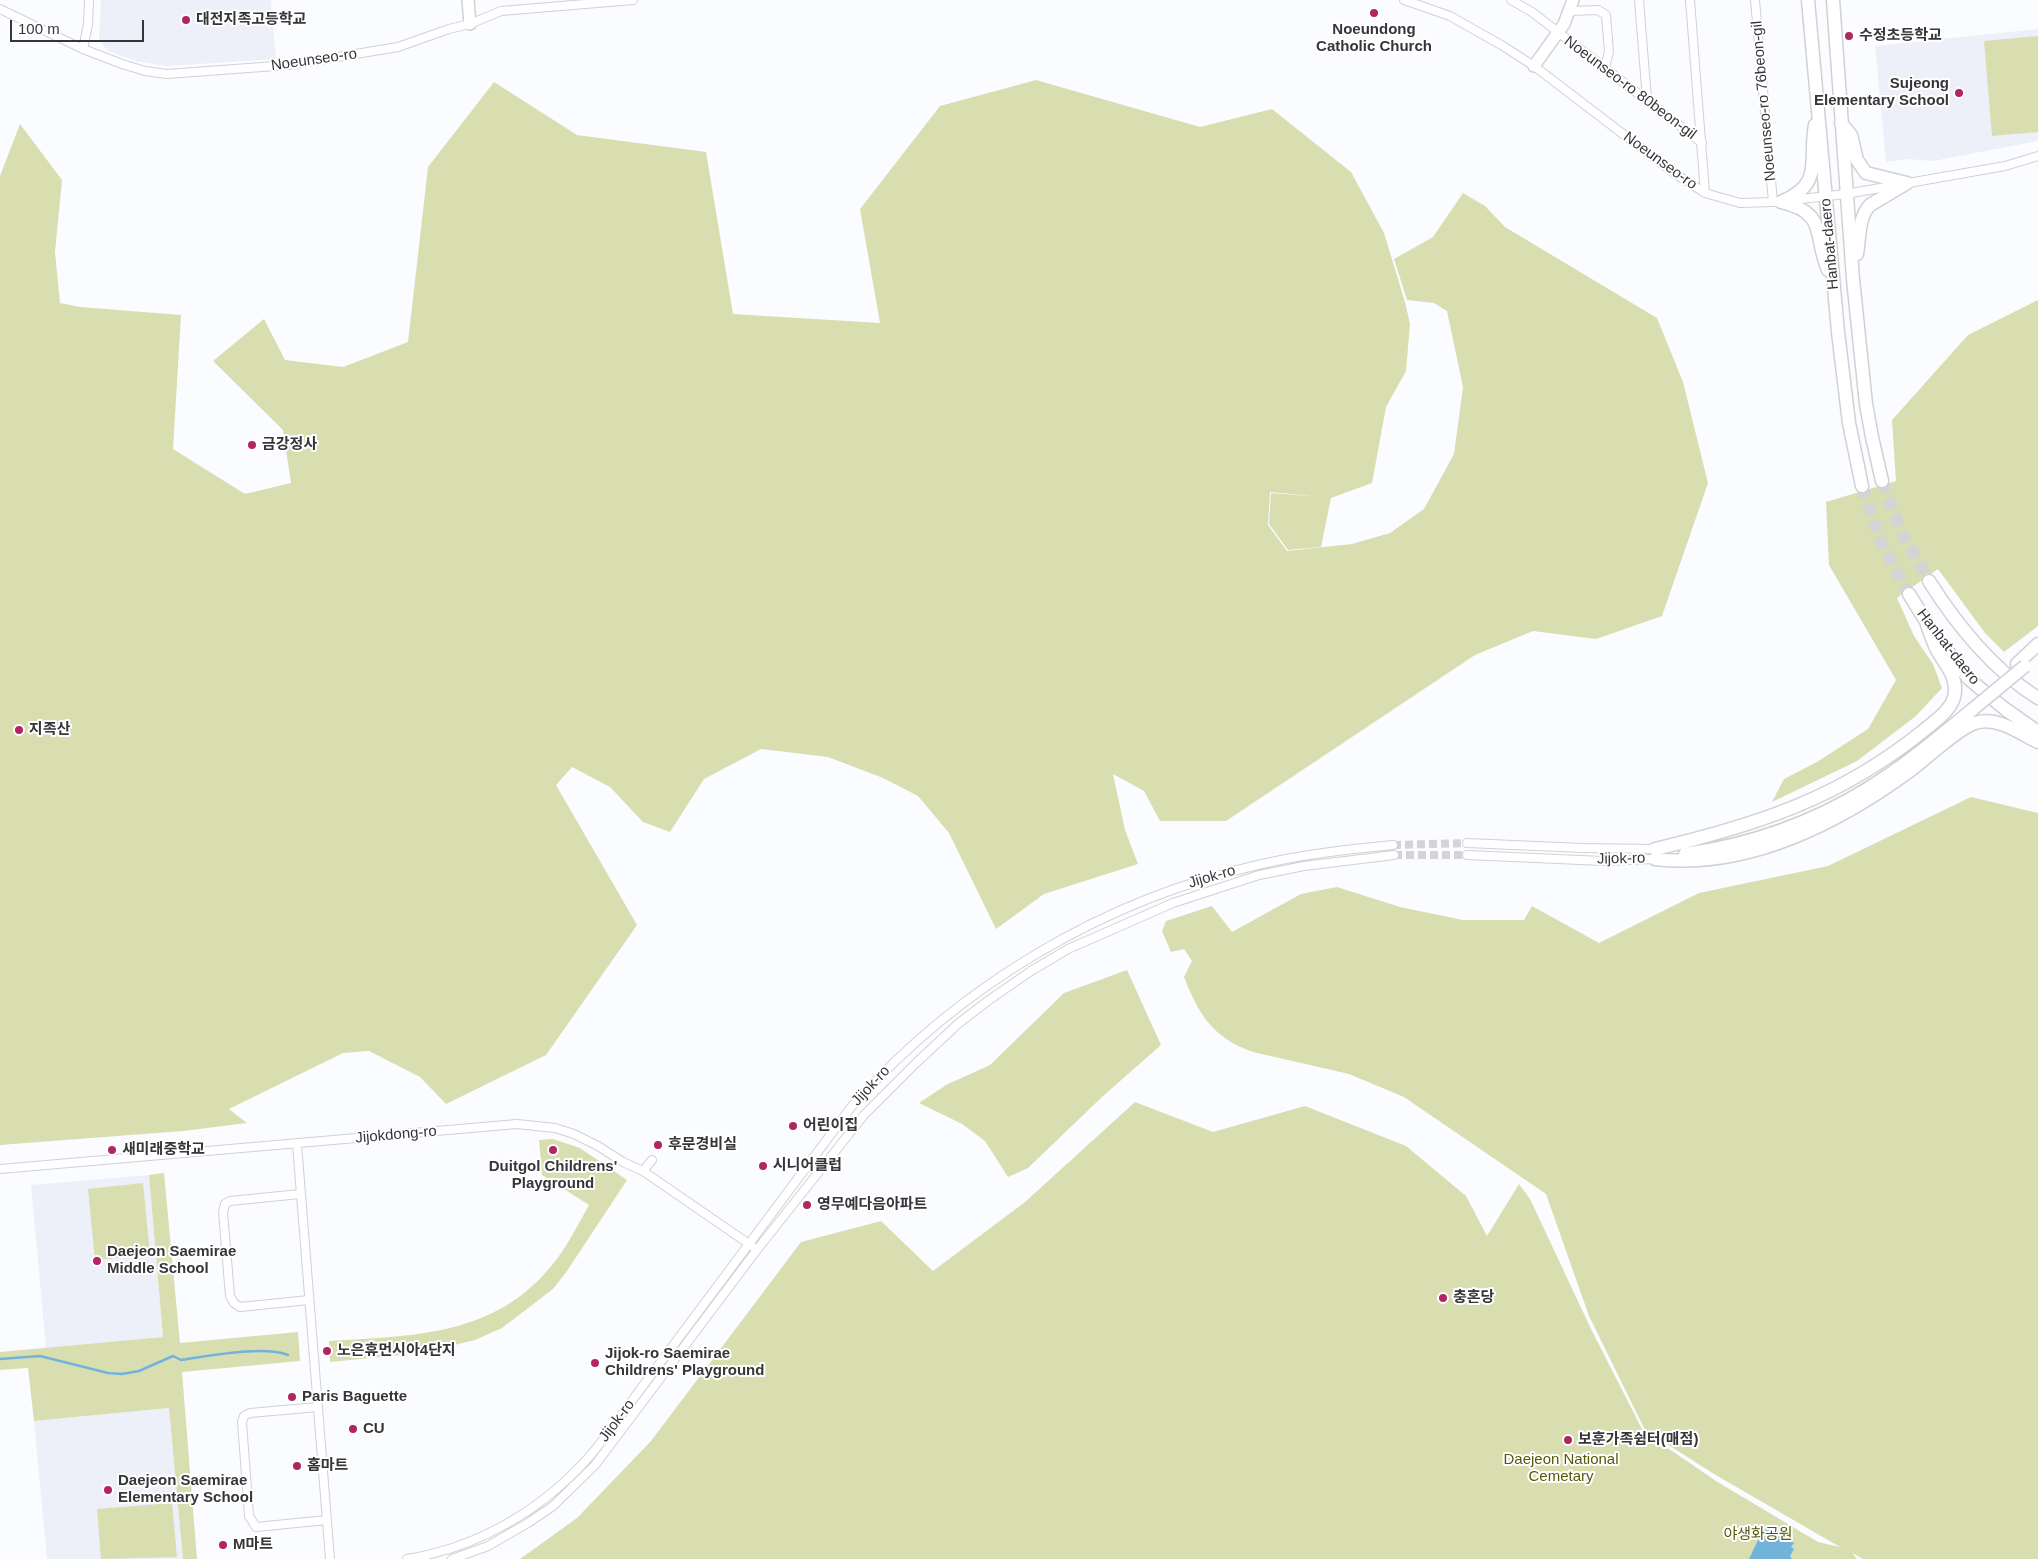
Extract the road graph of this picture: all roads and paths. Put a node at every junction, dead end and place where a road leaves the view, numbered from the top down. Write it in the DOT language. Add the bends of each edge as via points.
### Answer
graph roads {
  1 [pos="89,0"];
  2 [pos="468,0"];
  3 [pos="520,0"];
  4 [pos="633,0"];
  5 [pos="1404,0"];
  6 [pos="1511,0"];
  7 [pos="1639,0"];
  8 [pos="1690,0"];
  9 [pos="1755,0"];
  10 [pos="1808,0"];
  11 [pos="1832,0"];
  12 [pos="576,2"];
  13 [pos="1572,6"];
  14 [pos="0,9"];
  15 [pos="520,9"];
  16 [pos="470,24"];
  17 [pos="1558,33"];
  18 [pos="83,49"];
  19 [pos="1534,66"];
  20 [pos="1605,67"];
  21 [pos="1648,100"];
  22 [pos="1818,112"];
  23 [pos="1841,123"];
  24 [pos="1702,143"];
  25 [pos="2038,156"];
  26 [pos="1907,183"];
  27 [pos="1705,193"];
  28 [pos="1846,194"];
  29 [pos="1826,196"];
  30 [pos="1777,202"];
  31 [pos="1832,279"];
  32 [pos="1853,279"];
  33 [pos="1882,481"];
  34 [pos="1862,486"];
  35 [pos="1929,581"];
  36 [pos="1909,594"];
  37 [pos="1927,625"];
  38 [pos="2038,644"];
  39 [pos="2038,655"];
  40 [pos="2021,665"];
  41 [pos="2038,698"];
  42 [pos="2038,732"];
  43 [pos="2038,742"];
  44 [pos="1468,843"];
  45 [pos="1393,845"];
  46 [pos="1655,854"];
  47 [pos="1394,855"];
  48 [pos="1468,855"];
  49 [pos="296,1144"];
  50 [pos="652,1160"];
  51 [pos="0,1169"];
  52 [pos="643,1171"];
  53 [pos="300,1194"];
  54 [pos="749,1244"];
  55 [pos="757,1249"];
  56 [pos="309,1300"];
  57 [pos="318,1407"];
  58 [pos="327,1520"];
  59 [pos="330,1559"];
  60 [pos="407,1559"];
  61 [pos="452,1559"];
  1 -- 18 [label="street"];
  2 -- 16 [label="street"];
  3 -- 15 [label="street"];
  4 -- 12 [label="street, Noeunseo-ro"];
  5 -- 19 [label="street, Noeunseo-ro" via="1450,16"];
  6 -- 17 [label="street, Noeunseo-ro 80beon-gil"];
  7 -- 21 [label="street"];
  8 -- 24 [label="street, Noeunseo-ro 80beon-gil"];
  9 -- 30 [label="street, Noeunseo-ro 76beon-gil"];
  10 -- 22 [label="main road, Hanbat-daero"];
  11 -- 23 [label="main road, Hanbat-daero"];
  12 -- 15 [label="street, Noeunseo-ro"];
  13 -- 17 [label="street"];
  13 -- 20 [label="street" via="1598,10 1606,15 1609,52"];
  14 -- 18 [label="street, Noeunseo-ro"];
  15 -- 16 [label="street, Noeunseo-ro" via="501,11"];
  16 -- 18 [label="street, Noeunseo-ro" via="382,50 289,65 167,74 145,71"];
  17 -- 19 [label="street"];
  17 -- 20 [label="street, Noeunseo-ro 80beon-gil"];
  19 -- 27 [label="street, Noeunseo-ro"];
  20 -- 21 [label="street, Noeunseo-ro 80beon-gil"];
  21 -- 24 [label="street, Noeunseo-ro 80beon-gil"];
  22 -- 29 [label="main road, Hanbat-daero"];
  22 -- 30 [label="main road" via="1812,141 1812,173 1795,196"];
  23 -- 26 [label="main road" via="1851,135 1857,160 1866,172"];
  23 -- 28 [label="main road, Hanbat-daero"];
  24 -- 27 [label="street, Noeunseo-ro 80beon-gil"];
  25 -- 26 [label="street, Noeunseo-ro" via="2005,166"];
  26 -- 28 [label="street, Noeunseo-ro"];
  26 -- 32 [label="main road" via="1866,210"];
  27 -- 30 [label="street, Noeunseo-ro" via="1740,203"];
  28 -- 29 [label="street, Noeunseo-ro"];
  28 -- 32 [label="main road, Hanbat-daero"];
  29 -- 30 [label="street, Noeunseo-ro"];
  29 -- 31 [label="main road, Hanbat-daero"];
  30 -- 31 [label="main road" via="1796,205 1815,222 1821,253"];
  31 -- 34 [label="main road, Hanbat-daero" via="1849,423"];
  32 -- 33 [label="main road, Hanbat-daero" via="1866,404"];
  35 -- 41 [label="main road, Hanbat-daero" via="1950,613 1988,656"];
  36 -- 37 [label="main road, Hanbat-daero"];
  37 -- 42 [label="main road, Hanbat-daero" via="1969,679"];
  37 -- 46 [label="main road" via="1947,664 1955,690 1952,703 1939,718 1861,775 1811,801"];
  38 -- 40 [label="main road"];
  39 -- 40 [label="main road"];
  40 -- 46 [label="main road" via="1865,782 1802,814 1750,834"];
  43 -- 46 [label="main road" via="1992,721 1976,722 1888,787 1799,834 1748,852 1707,860 1677,861"];
  44 -- 46 [label="street, Jijok-ro"];
  45 -- 54 [label="street, Jijok-ro" via="1263,863 1200,880 1111,914 1024,960 932,1028 880,1075 852,1106"];
  46 -- 48 [label="street, Jijok-ro" via="1603,861"];
  47 -- 55 [label="street, Jijok-ro" via="1304,866 1214,888 1068,949 1031,971 959,1023 890,1088"];
  49 -- 51 [label="street, Jijokdong-ro"];
  49 -- 52 [label="street, Jijokdong-ro" via="518,1124 555,1128 574,1134"];
  49 -- 53 [label="street"];
  50 -- 52 [label="street"];
  52 -- 54 [label="street, Jijokdong-ro"];
  53 -- 56 [label="street"];
  53 -- 56 [label="street" via="230,1201 225,1204 223,1221 230,1296 234,1303 240,1307"];
  54 -- 55 [label="street, Jijokdong-ro"];
  54 -- 60 [label="street, Jijok-ro" via="588,1459 566,1481 546,1498 484,1536 446,1551"];
  55 -- 61 [label="street, Jijok-ro" via="595,1465 552,1506 528,1523 488,1546"];
  56 -- 57 [label="street"];
  57 -- 58 [label="street"];
  57 -- 58 [label="street" via="244,1416 249,1516 256,1526"];
  58 -- 59 [label="street"];
}
